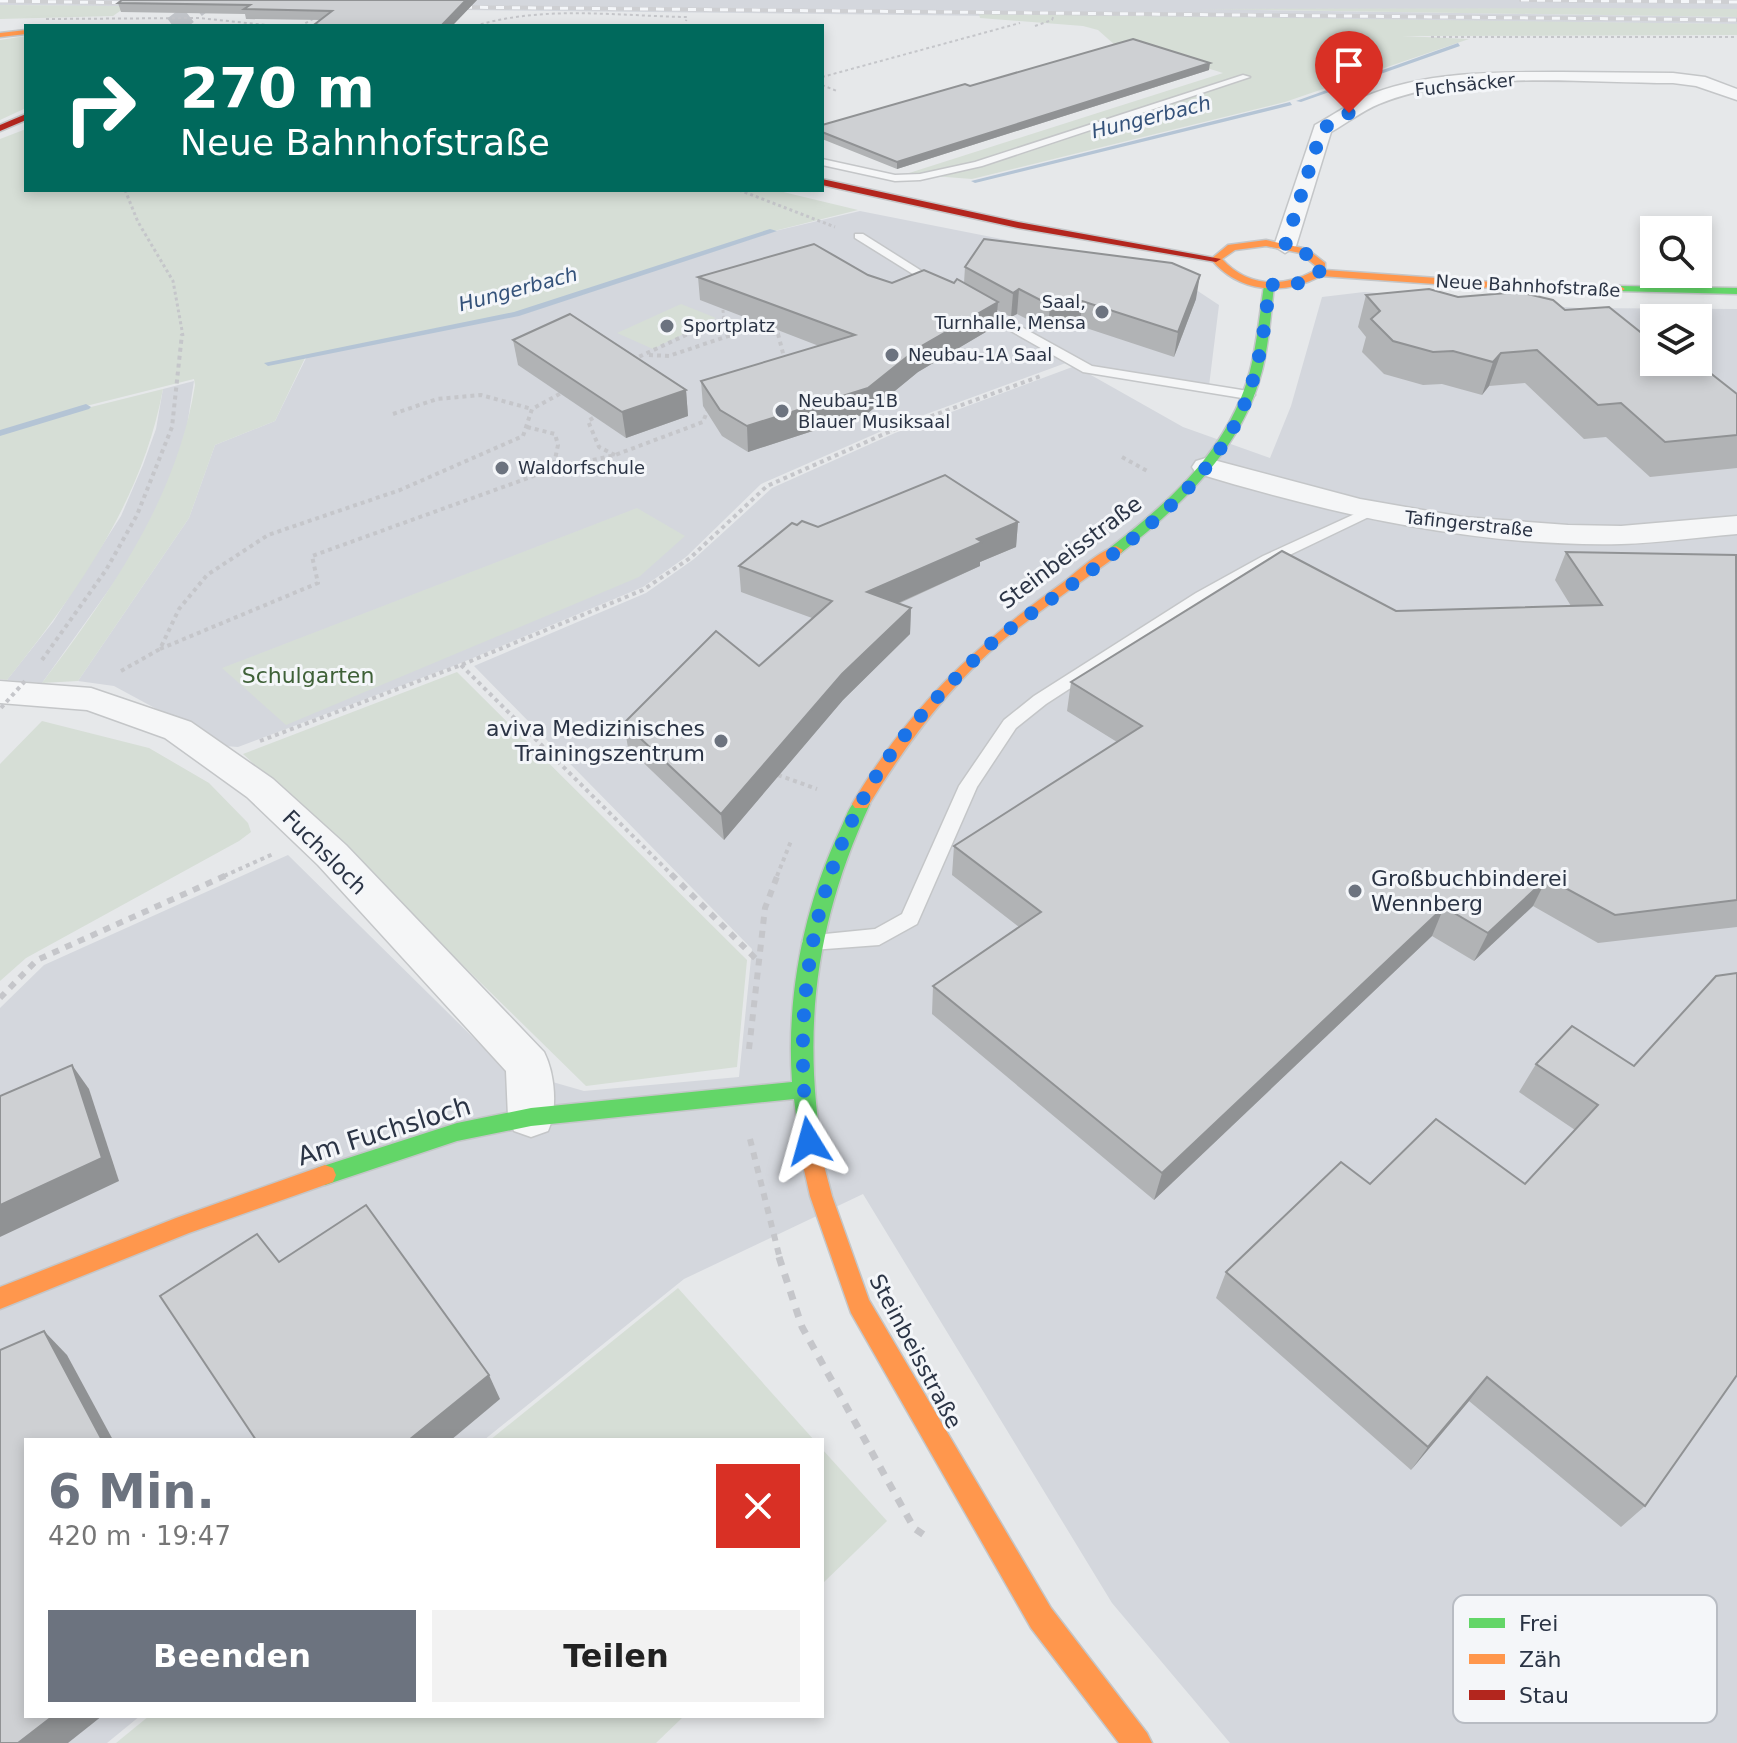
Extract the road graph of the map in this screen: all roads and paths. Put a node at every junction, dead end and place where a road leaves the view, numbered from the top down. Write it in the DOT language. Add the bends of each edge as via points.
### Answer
graph roads {
  1 [pos="128,10"];
  2 [pos="308,13"];
  3 [pos="1054,15"];
  4 [pos="118,17"];
  5 [pos="686,21"];
  6 [pos="1020,23"];
  7 [pos="62,24"];
  8 [pos="261,24"];
  9 [pos="307,24"];
  10 [pos="482,24"];
  11 [pos="1035,26"];
  12 [pos="24,29"];
  13 [pos="0,34"];
  14 [pos="1431,37"];
  15 [pos="1737,37"];
  16 [pos="824,76"];
  17 [pos="1246,77"];
  18 [pos="824,86"];
  19 [pos="837,91"];
  20 [pos="1737,95"];
  21 [pos="24,118"];
  22 [pos="0,128"];
  23 [pos="824,162"];
  24 [pos="824,182"];
  25 [pos="126,192"];
  26 [pos="744,192"];
  27 [pos="859,236"];
  28 [pos="1285,246"];
  29 [pos="1216,259"];
  30 [pos="1319,273"];
  31 [pos="1269,285"];
  32 [pos="1737,291"];
  33 [pos="951,292"];
  34 [pos="721,299"];
  35 [pos="964,300"];
  36 [pos="724,318"];
  37 [pos="747,330"];
  38 [pos="788,332"];
  39 [pos="778,334"];
  40 [pos="648,355"];
  41 [pos="1076,363"];
  42 [pos="619,364"];
  43 [pos="791,368"];
  44 [pos="572,388"];
  45 [pos="1248,395"];
  46 [pos="713,397"];
  47 [pos="857,405"];
  48 [pos="611,408"];
  49 [pos="532,409"];
  50 [pos="393,414"];
  51 [pos="527,427"];
  52 [pos="893,430"];
  53 [pos="615,455"];
  54 [pos="1122,457"];
  55 [pos="1206,467"];
  56 [pos="553,469"];
  57 [pos="1156,475"];
  58 [pos="1370,511"];
  59 [pos="1737,525"];
  60 [pos="160,649"];
  61 [pos="461,665"];
  62 [pos="12,694"];
  63 [pos="91,699"];
  64 [pos="217,757"];
  65 [pos="778,775"];
  66 [pos="818,789"];
  67 [pos="313,836"];
  68 [pos="812,942"];
  69 [pos="808,964"];
  70 [pos="0,998"];
  71 [pos="802,1090"];
  72 [pos="531,1117"];
  73 [pos="0,1298"];
  74 [pos="1137,1743"];
  1 -- 4 [label="path"];
  2 -- 9 [label="path" via="321,13"];
  3 -- 11 [label="path"];
  4 -- 7 [label="path"];
  4 -- 8 [label="path"];
  5 -- 10 [label="path" via="687,17 541,16"];
  6 -- 16 [label="path"];
  12 -- 13 [label="street"];
  14 -- 15 [label="path"];
  17 -- 23 [label="lane" via="978,164 920,177 895,178"];
  18 -- 19 [label="path"];
  20 -- 28 [label="street, Fuchsäcker" via="1673,78 1524,79 1434,84 1376,98 1322,129"];
  21 -- 22 [label="street"];
  24 -- 29 [label="street, Neue Bahnhofstraße" via="1042,231"];
  25 -- 62 [label="path" via="173,281 183,338 172,427 137,515 106,570"];
  26 -- 27 [label="path"];
  27 -- 33 [label="lane"];
  28 -- 29 [label="street" via="1231,247"];
  28 -- 30 [label="street" via="1314,258 1321,265"];
  29 -- 31 [label="street, Neue Bahnhofstraße" via="1231,276"];
  30 -- 31 [label="street, Neue Bahnhofstraße" via="1301,283"];
  30 -- 32 [label="street, Neue Bahnhofstraße" via="1521,287"];
  31 -- 45 [label="street, Steinbeisstraße"];
  34 -- 36 [label="path"];
  35 -- 41 [label="lane"];
  36 -- 37 [label="path"];
  36 -- 40 [label="path"];
  37 -- 39 [label="path"];
  37 -- 40 [label="path" via="669,356"];
  38 -- 39 [label="path"];
  39 -- 43 [label="path"];
  40 -- 42 [label="path"];
  41 -- 45 [label="lane"];
  41 -- 52 [label="path"];
  44 -- 49 [label="path"];
  45 -- 55 [label="street, Steinbeisstraße" via="1227,439"];
  46 -- 53 [label="path" via="703,422"];
  47 -- 52 [label="path"];
  48 -- 53 [label="path" via="588,421 599,447"];
  49 -- 50 [label="path" via="481,395 437,399"];
  49 -- 51 [label="path"];
  51 -- 56 [label="path" via="555,434"];
  51 -- 60 [label="path" via="523,436 400,490 268,535 207,575 179,609"];
  52 -- 61 [label="path" via="767,486 690,558 643,590"];
  53 -- 56 [label="path"];
  54 -- 57 [label="path"];
  55 -- 58 [label="street, Tafingerstraße"];
  55 -- 68 [label="street, Steinbeisstraße" via="1149,525 995,640 931,706 876,775 848,828"];
  56 -- 60 [label="path" via="312,556 318,583"];
  58 -- 59 [label="street, Tafingerstraße" via="1448,525 1569,534"];
  58 -- 68 [label="lane" via="1202,596 1040,700 1010,724 968,786 910,919 879,937"];
  60 -- 63 [label="path" via="117,673"];
  61 -- 64 [label="path"];
  61 -- 69 [label="path" via="757,961"];
  62 -- 63 [label="street, Fuchsloch"];
  63 -- 64 [label="street, Fuchsloch" via="178,730"];
  64 -- 67 [label="street, Fuchsloch"];
  65 -- 66 [label="path"];
  67 -- 70 [label="path" via="37,960"];
  67 -- 72 [label="street, Fuchsloch" via="528,1065"];
  68 -- 69 [label="street, Steinbeisstraße"];
  69 -- 71 [label="street, Steinbeisstraße"];
  71 -- 72 [label="street, Am Fuchsloch"];
  71 -- 74 [label="street, Steinbeisstraße" via="821,1196 859,1305 1041,1618"];
  72 -- 73 [label="street, Am Fuchsloch" via="389,1152"];
}
